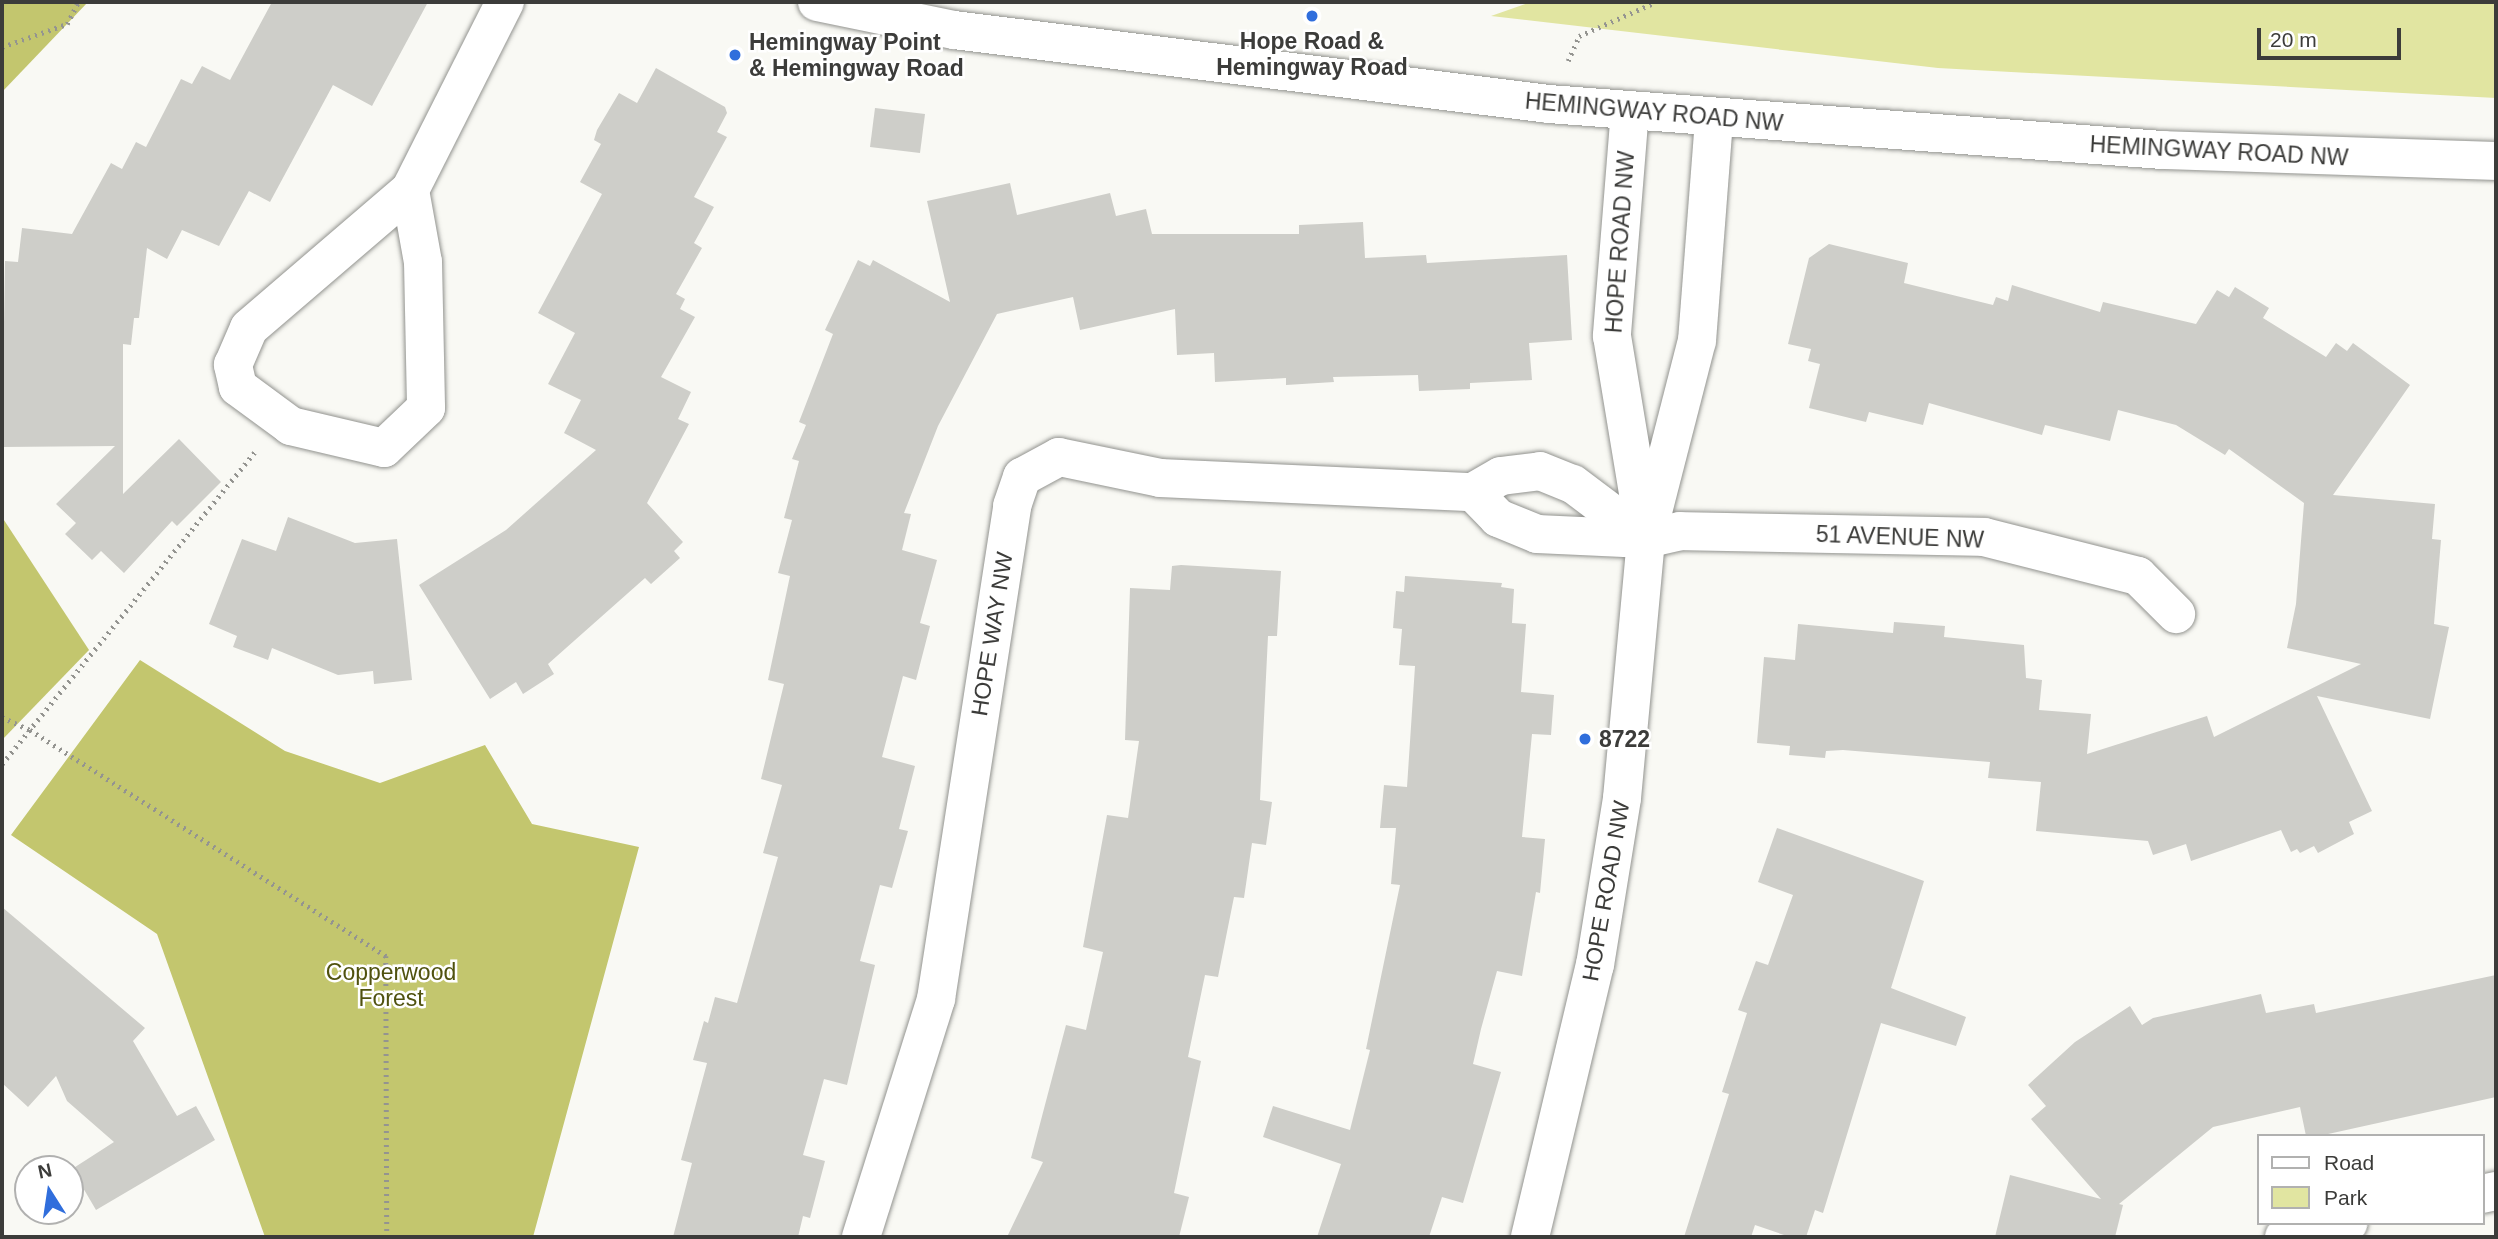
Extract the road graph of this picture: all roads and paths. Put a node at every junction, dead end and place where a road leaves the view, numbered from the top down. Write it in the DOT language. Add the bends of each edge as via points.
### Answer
graph roads {
  1 [pos="78,2"];
  2 [pos="505,2"];
  3 [pos="817,2"];
  4 [pos="1657,2"];
  5 [pos="1578,36"];
  6 [pos="2,47"];
  7 [pos="1629,110"];
  8 [pos="1714,119"];
  9 [pos="2496,161"];
  10 [pos="410,190"];
  11 [pos="291,426"];
  12 [pos="1473,492"];
  13 [pos="1646,538"];
  14 [pos="2176,614"];
  15 [pos="2,717"];
  16 [pos="30,730"];
  17 [pos="2,764"];
  18 [pos="2339,1225"];
  19 [pos="387,1237"];
  20 [pos="861,1237"];
  21 [pos="1530,1237"];
  22 [pos="2284,1237"];
  1 -- 6 [label="path" via="67,24"];
  2 -- 10 [label="street"];
  3 -- 7 [label="street, HEMINGWAY ROAD NW" via="954,30 1192,62"];
  4 -- 5 [label="path"];
  7 -- 8 [label="street, HEMINGWAY ROAD NW"];
  7 -- 13 [label="street, HOPE ROAD NW" via="1612,336"];
  8 -- 9 [label="street, HEMINGWAY ROAD NW" via="2162,150"];
  8 -- 13 [label="street, HOPE ROAD NW" via="1697,341"];
  10 -- 11 [label="street" via="249,328 233,365 238,387"];
  10 -- 11 [label="street" via="423,262 426,408 384,448"];
  11 -- 16 [label="path" via="260,445"];
  12 -- 13 [label="street" via="1498,518 1537,534"];
  12 -- 13 [label="street" via="1501,476 1540,471 1573,484"];
  12 -- 20 [label="street, HOPE WAY NW" via="1160,478 1059,457 1022,477 1012,506 936,999"];
  13 -- 14 [label="street, 51 AVENUE NW" via="1680,531 1984,537 2138,576"];
  13 -- 21 [label="street, HOPE ROAD NW" via="1622,798 1595,965"];
  15 -- 16 [label="path"];
  16 -- 17 [label="path"];
  16 -- 19 [label="path" via="386,956"];
  18 -- 22 [label="street"];
}
